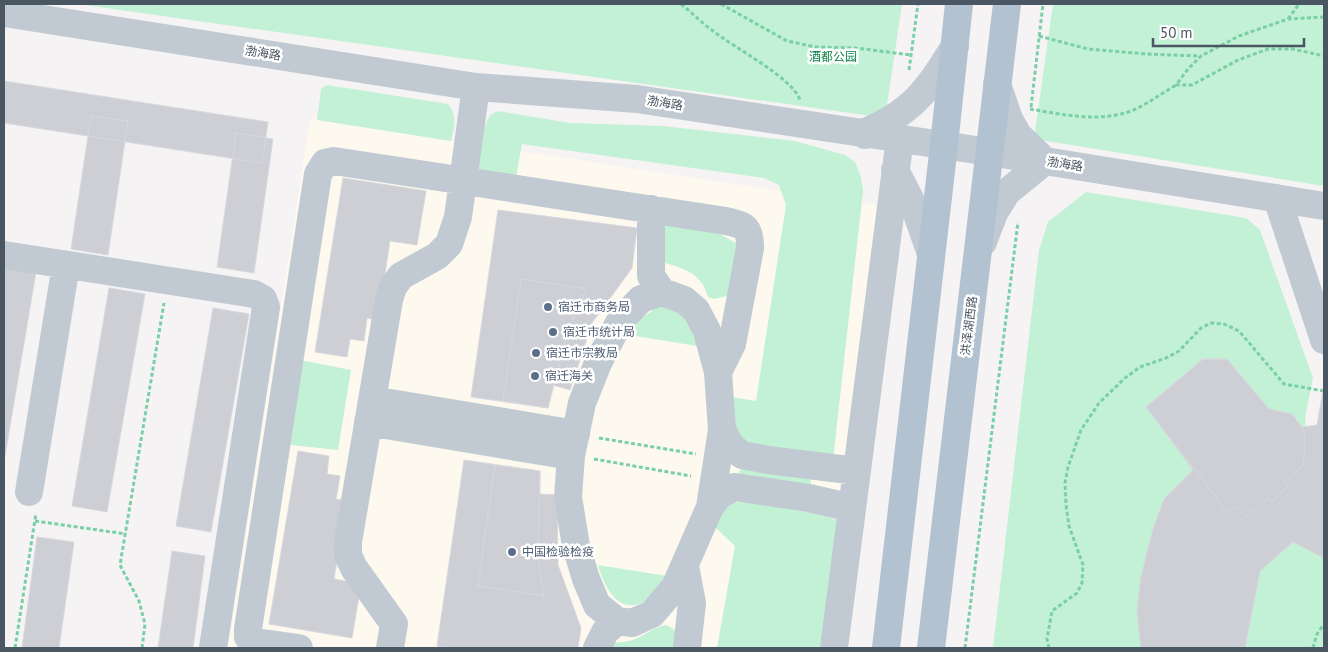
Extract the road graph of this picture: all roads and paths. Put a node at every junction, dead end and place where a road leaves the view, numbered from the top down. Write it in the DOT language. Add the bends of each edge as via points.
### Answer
graph roads {
  1 [pos="681,4"];
  2 [pos="721,4"];
  3 [pos="959,4"];
  4 [pos="1299,4"];
  5 [pos="1007,9"];
  6 [pos="4,13"];
  7 [pos="1324,17"];
  8 [pos="1288,20"];
  9 [pos="1039,36"];
  10 [pos="954,46"];
  11 [pos="912,55"];
  12 [pos="1201,56"];
  13 [pos="1324,56"];
  14 [pos="997,84"];
  15 [pos="476,86"];
  16 [pos="1176,86"];
  17 [pos="1030,108"];
  18 [pos="809,125"];
  19 [pos="863,133"];
  20 [pos="900,138"];
  21 [pos="944,145"];
  22 [pos="989,152"];
  23 [pos="1045,160"];
  24 [pos="896,172"];
  25 [pos="463,180"];
  26 [pos="1277,198"];
  27 [pos="1324,206"];
  28 [pos="651,209"];
  29 [pos="1014,248"];
  30 [pos="931,254"];
  31 [pos="4,255"];
  32 [pos="977,259"];
  33 [pos="66,265"];
  34 [pos="168,281"];
  35 [pos="662,292"];
  36 [pos="1324,340"];
  37 [pos="718,372"];
  38 [pos="1324,391"];
  39 [pos="370,411"];
  40 [pos="722,430"];
  41 [pos="574,445"];
  42 [pos="716,469"];
  43 [pos="857,471"];
  44 [pos="29,492"];
  45 [pos="710,507"];
  46 [pos="852,508"];
  47 [pos="35,521"];
  48 [pos="126,534"];
  49 [pos="685,566"];
  50 [pos="617,621"];
  51 [pos="1324,624"];
  52 [pos="15,648"];
  53 [pos="142,648"];
  54 [pos="214,648"];
  55 [pos="299,648"];
  56 [pos="390,648"];
  57 [pos="596,648"];
  58 [pos="686,648"];
  59 [pos="834,648"];
  60 [pos="886,648"];
  61 [pos="931,648"];
  62 [pos="966,648"];
  63 [pos="1050,648"];
  64 [pos="1313,648"];
  1 -- 18 [label="path" via="714,32 778,75 799,95"];
  2 -- 11 [label="path" via="787,41 816,47"];
  3 -- 10 [label="main road"];
  4 -- 8 [label="path"];
  5 -- 14 [label="main road, 洪泽湖西路"];
  6 -- 15 [label="street, 渤海路"];
  7 -- 8 [label="path"];
  8 -- 12 [label="path" via="1239,36"];
  9 -- 12 [label="path" via="1088,49"];
  10 -- 19 [label="street" via="923,94 904,111"];
  10 -- 21 [label="main road"];
  12 -- 16 [label="path"];
  13 -- 16 [label="path" via="1293,49 1268,49 1238,60 1192,85"];
  14 -- 22 [label="main road, 洪泽湖西路"];
  14 -- 23 [label="street" via="1018,135"];
  15 -- 18 [label="street, 渤海路" via="637,99"];
  15 -- 25 [label="street"];
  16 -- 17 [label="path" via="1137,108 1112,117 1071,116"];
  18 -- 19 [label="street, 渤海路"];
  19 -- 20 [label="street, 渤海路"];
  19 -- 24 [label="street"];
  20 -- 21 [label="street, 渤海路"];
  20 -- 24 [label="street"];
  21 -- 22 [label="street, 渤海路"];
  21 -- 30 [label="main road"];
  22 -- 23 [label="street, 渤海路"];
  22 -- 32 [label="main road, 洪泽湖西路"];
  23 -- 26 [label="street, 渤海路"];
  23 -- 32 [label="street" via="1007,192 994,213"];
  24 -- 30 [label="street" via="916,211"];
  24 -- 43 [label="street"];
  25 -- 28 [label="street"];
  25 -- 39 [label="street" via="458,217 449,244 437,256 401,276 394,286"];
  25 -- 55 [label="street" via="334,161 325,163 318,174 248,629 248,637 255,642"];
  26 -- 27 [label="street, 渤海路"];
  26 -- 36 [label="street"];
  28 -- 35 [label="street" via="652,276"];
  28 -- 37 [label="street" via="726,221 744,226 750,233 732,344"];
  29 -- 62 [label="path"];
  30 -- 60 [label="main road"];
  31 -- 33 [label="street"];
  32 -- 61 [label="main road, 洪泽湖西路"];
  33 -- 34 [label="street"];
  33 -- 44 [label="street"];
  34 -- 48 [label="path"];
  34 -- 54 [label="street" via="254,294 263,300 266,307"];
  35 -- 37 [label="street" via="684,300 696,310 707,331"];
  35 -- 41 [label="street" via="641,299 620,321 582,403"];
  37 -- 40 [label="street"];
  38 -- 63 [label="path" via="1284,384 1239,331 1224,324 1201,328 1179,351 1140,367 1125,378 1100,403 1081,430 1068,467 1066,505 1069,526 1083,565 1082,583 1076,593 1052,611 1047,639"];
  39 -- 41 [label="street"];
  39 -- 56 [label="street" via="348,555 394,624"];
  40 -- 42 [label="street"];
  40 -- 43 [label="street" via="731,446 742,455"];
  41 -- 42 [label="path"];
  41 -- 42 [label="path"];
  41 -- 50 [label="street" via="568,497 576,546 597,605"];
  42 -- 45 [label="street"];
  43 -- 46 [label="street"];
  44 -- 47 [label="path" via="39,493"];
  45 -- 46 [label="street" via="720,495 735,487"];
  45 -- 49 [label="street"];
  46 -- 59 [label="street"];
  47 -- 48 [label="path"];
  47 -- 52 [label="path"];
  48 -- 53 [label="path" via="120,565 139,601 145,624"];
  49 -- 50 [label="street" via="675,587 652,614 632,623"];
  49 -- 58 [label="street" via="692,603"];
  50 -- 57 [label="street" via="605,632"];
  51 -- 64 [label="path"];
}
